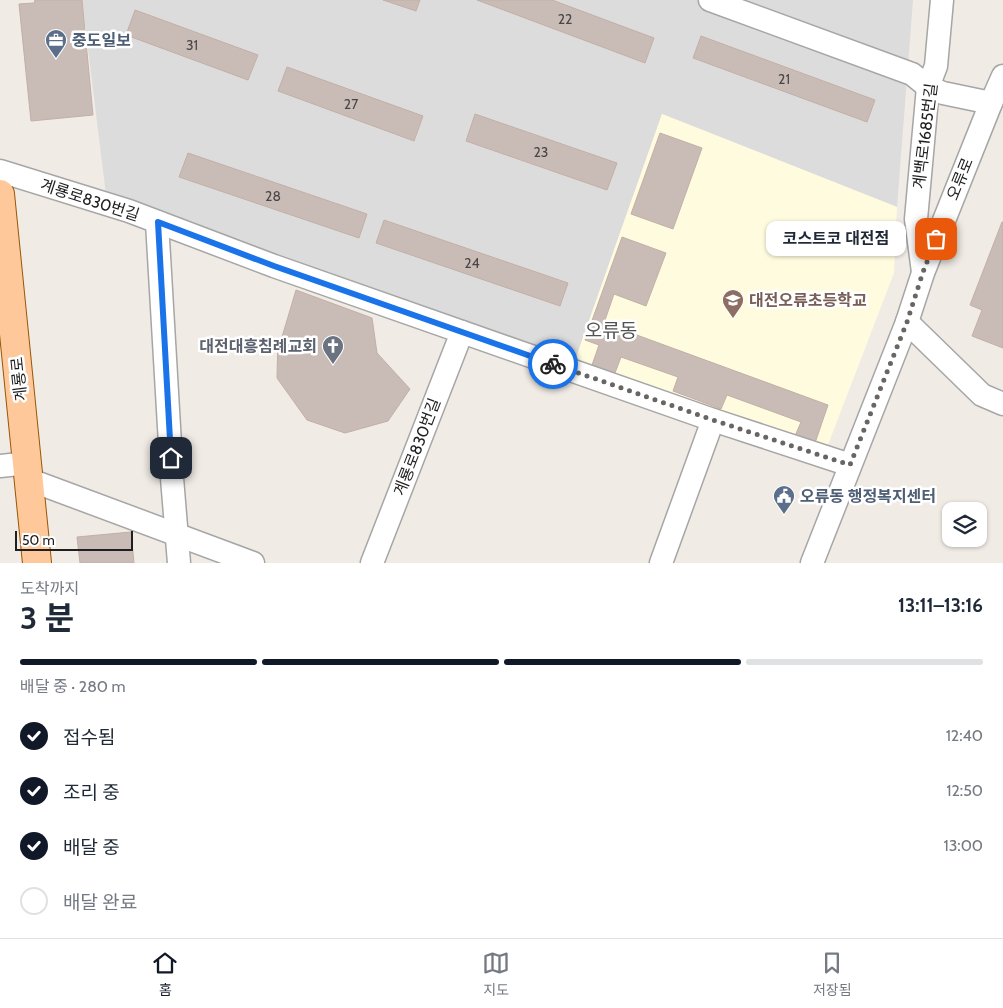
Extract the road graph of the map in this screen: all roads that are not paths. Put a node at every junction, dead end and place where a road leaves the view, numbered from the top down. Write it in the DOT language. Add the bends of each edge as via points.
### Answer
graph roads {
  1 [pos="710,0"];
  2 [pos="942,0"];
  3 [pos="1003,76"];
  4 [pos="928,87"];
  5 [pos="990,103"];
  6 [pos="0,171"];
  7 [pos="0,194"];
  8 [pos="158,222"];
  9 [pos="923,272"];
  10 [pos="907,322"];
  11 [pos="462,332"];
  12 [pos="1003,404"];
  13 [pos="713,420"];
  14 [pos="850,465"];
  15 [pos="0,466"];
  16 [pos="29,471"];
  17 [pos="176,534"];
  18 [pos="38,563"];
  19 [pos="179,563"];
  20 [pos="253,563"];
  21 [pos="372,563"];
  22 [pos="660,563"];
  23 [pos="813,563"];
  1 -- 4 [label="street" via="912,74"];
  2 -- 4 [label="street, 계백로1685번길" via="936,66"];
  3 -- 5 [label="street, 오류로"];
  4 -- 5 [label="street"];
  4 -- 9 [label="street, 계백로1685번길" via="916,219"];
  5 -- 9 [label="street, 오류로"];
  6 -- 8 [label="street, 계룡로830번길"];
  7 -- 16 [label="main road, 계룡로"];
  8 -- 11 [label="street, 계룡로830번길"];
  8 -- 17 [label="street"];
  9 -- 10 [label="street, 오류로"];
  10 -- 12 [label="street" via="982,395"];
  10 -- 14 [label="street, 오류로"];
  11 -- 13 [label="street, 계룡로830번길"];
  11 -- 21 [label="street, 계룡로830번길"];
  13 -- 14 [label="street, 계룡로830번길"];
  13 -- 22 [label="street"];
  14 -- 23 [label="street, 오류로"];
  15 -- 16 [label="street"];
  16 -- 17 [label="street"];
  16 -- 18 [label="main road, 계룡로"];
  17 -- 19 [label="street"];
  17 -- 20 [label="street"];
}
